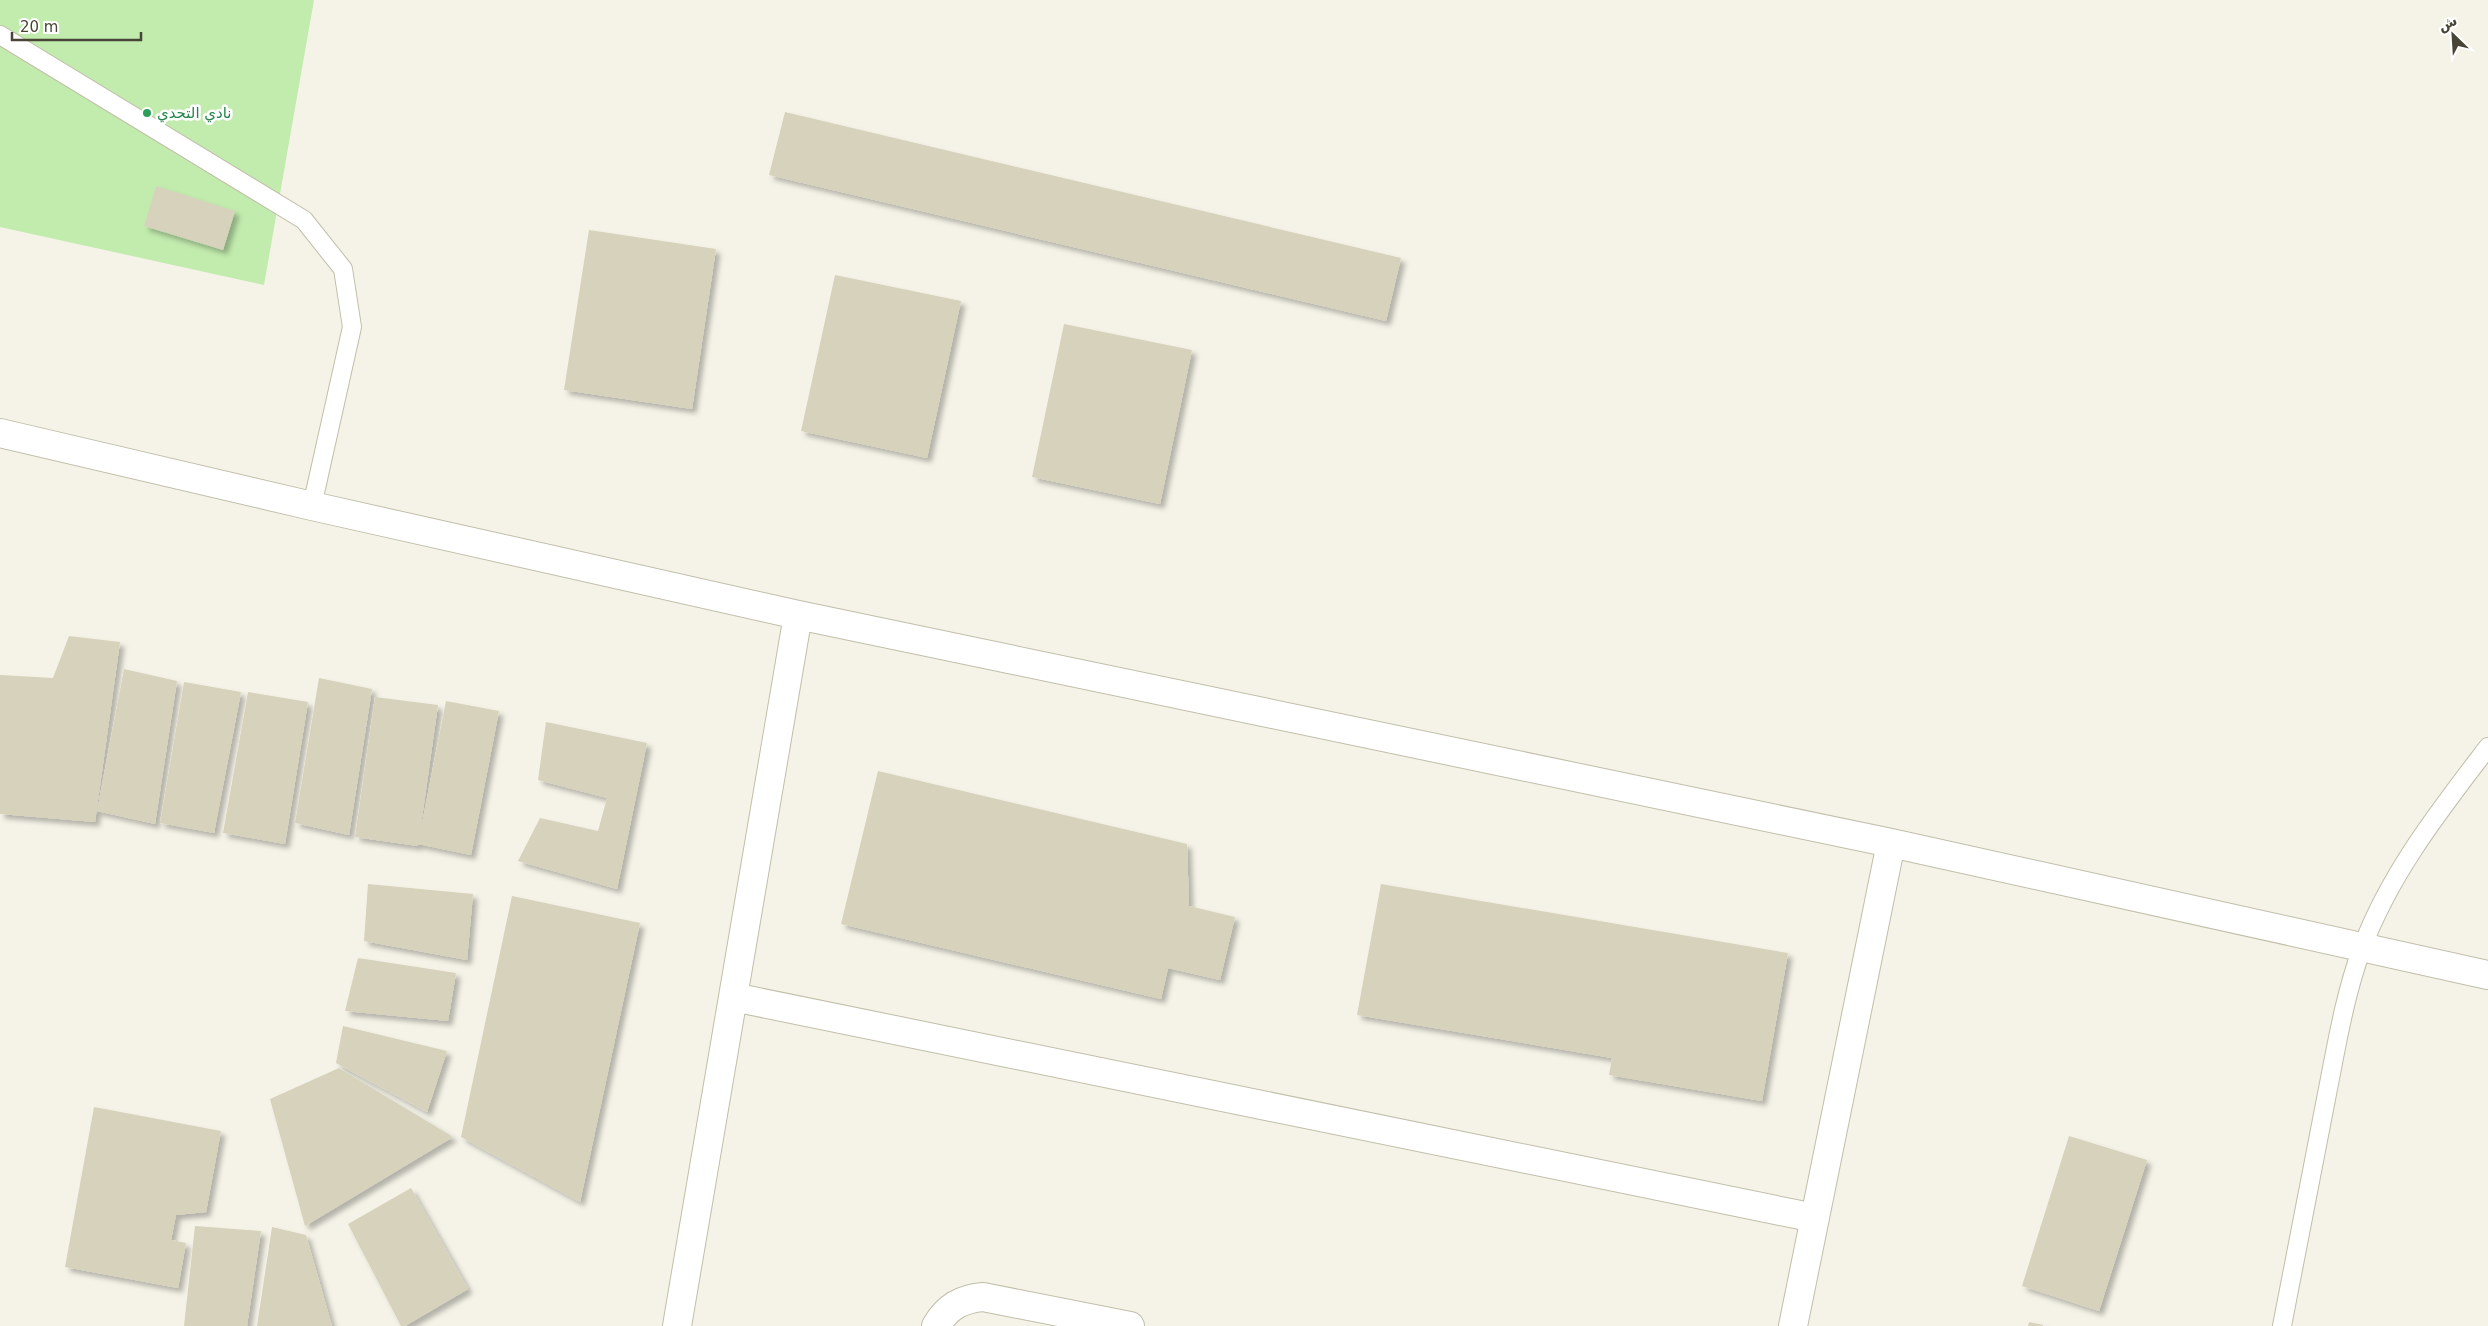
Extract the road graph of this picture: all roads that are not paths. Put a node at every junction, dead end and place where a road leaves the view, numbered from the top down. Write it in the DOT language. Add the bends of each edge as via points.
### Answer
graph roads {
  1 [pos="0,35"];
  2 [pos="0,433"];
  3 [pos="312,506"];
  4 [pos="798,615"];
  5 [pos="2488,747"];
  6 [pos="1891,843"];
  7 [pos="2362,948"];
  8 [pos="2488,975"];
  9 [pos="733,997"];
  10 [pos="1815,1218"];
  11 [pos="677,1326"];
  12 [pos="936,1326"];
  13 [pos="1130,1326"];
  14 [pos="1794,1326"];
  15 [pos="2282,1326"];
  1 -- 3 [label="lane" via="304,220 343,269 352,327"];
  2 -- 3 [label="street"];
  3 -- 4 [label="street"];
  4 -- 6 [label="street"];
  4 -- 9 [label="street"];
  5 -- 7 [label="lane" via="2433,819 2406,861"];
  6 -- 7 [label="street"];
  6 -- 10 [label="street"];
  7 -- 8 [label="street"];
  7 -- 15 [label="lane" via="2345,1004"];
  9 -- 10 [label="street"];
  9 -- 11 [label="street"];
  10 -- 14 [label="street"];
  12 -- 13 [label="street" via="956,1304 969,1298 983,1297"];
}
